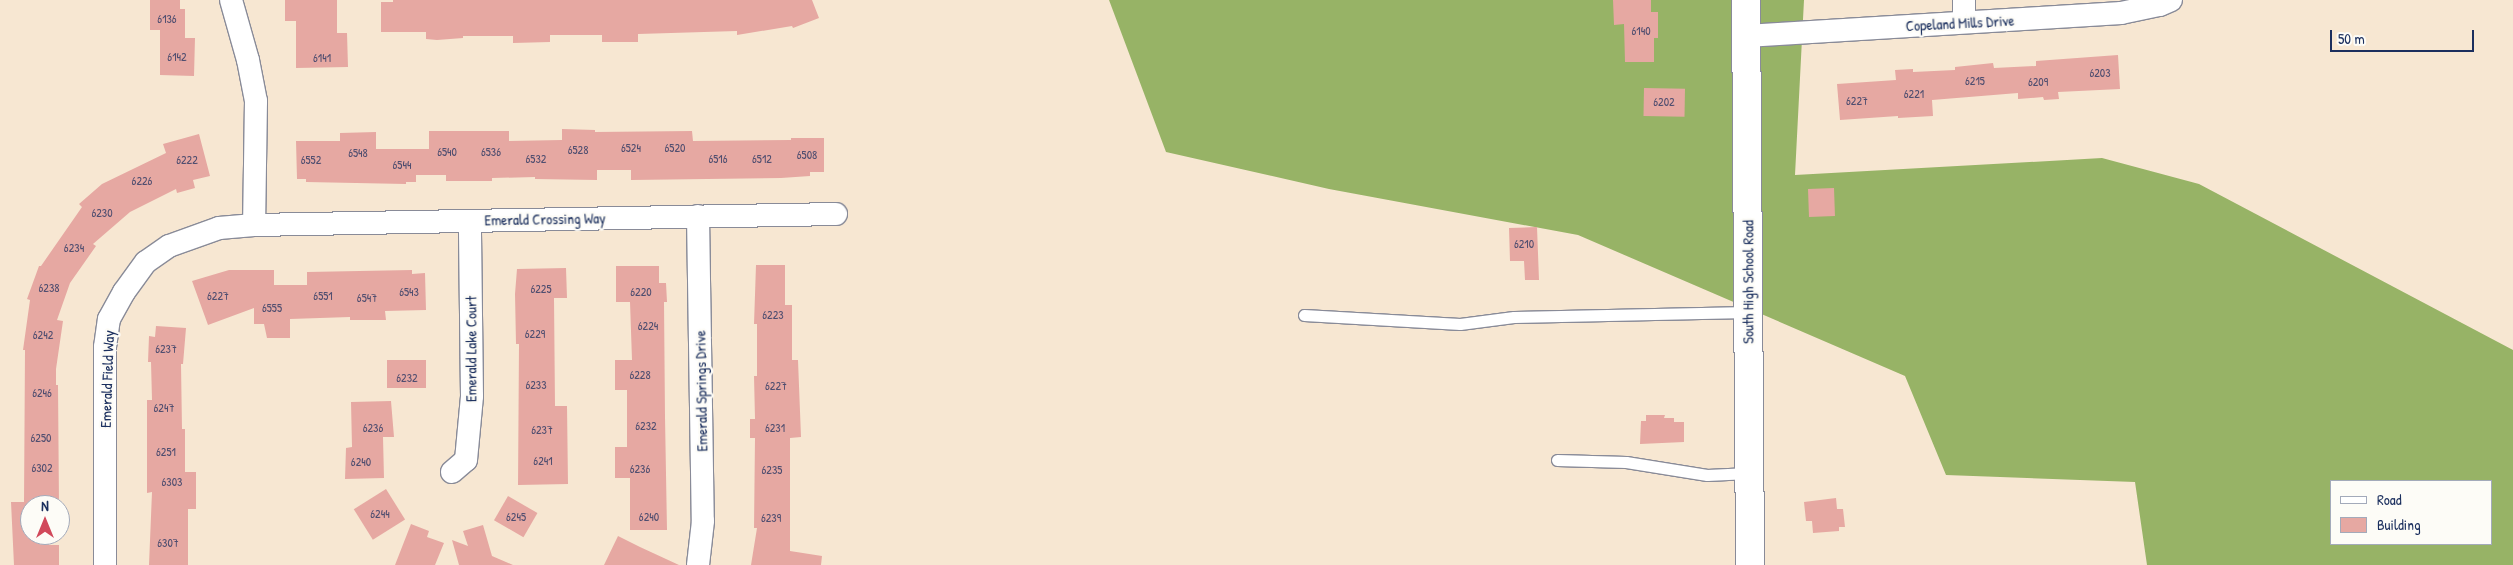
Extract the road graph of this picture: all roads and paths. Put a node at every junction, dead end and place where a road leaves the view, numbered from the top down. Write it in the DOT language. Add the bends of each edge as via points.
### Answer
graph roads {
  1 [pos="232,0"];
  2 [pos="1746,0"];
  3 [pos="1964,0"];
  4 [pos="2171,0"];
  5 [pos="1964,22"];
  6 [pos="1746,36"];
  7 [pos="836,214"];
  8 [pos="698,216"];
  9 [pos="470,220"];
  10 [pos="254,225"];
  11 [pos="1748,312"];
  12 [pos="1304,315"];
  13 [pos="1557,460"];
  14 [pos="452,472"];
  15 [pos="1750,473"];
  16 [pos="105,565"];
  17 [pos="698,565"];
  18 [pos="1750,565"];
  1 -- 10 [label="street" via="256,101"];
  2 -- 6 [label="main road, South High School Road"];
  3 -- 5 [label="street"];
  4 -- 5 [label="street, Copeland Mills Drive" via="2121,13"];
  5 -- 6 [label="street, Copeland Mills Drive"];
  6 -- 11 [label="main road, South High School Road"];
  7 -- 8 [label="street, Emerald Crossing Way"];
  8 -- 9 [label="street, Emerald Crossing Way"];
  8 -- 17 [label="street, Emerald Springs Drive" via="703,521"];
  9 -- 10 [label="street, Emerald Crossing Way"];
  9 -- 14 [label="street, Emerald Lake Court" via="472,396 466,460"];
  10 -- 16 [label="street, Emerald Field Way" via="219,228 168,246 146,262 109,318 105,347"];
  11 -- 12 [label="lane" via="1514,317 1460,324"];
  11 -- 15 [label="main road, South High School Road"];
  13 -- 15 [label="lane" via="1626,462 1707,475"];
  15 -- 18 [label="main road, South High School Road"];
}
